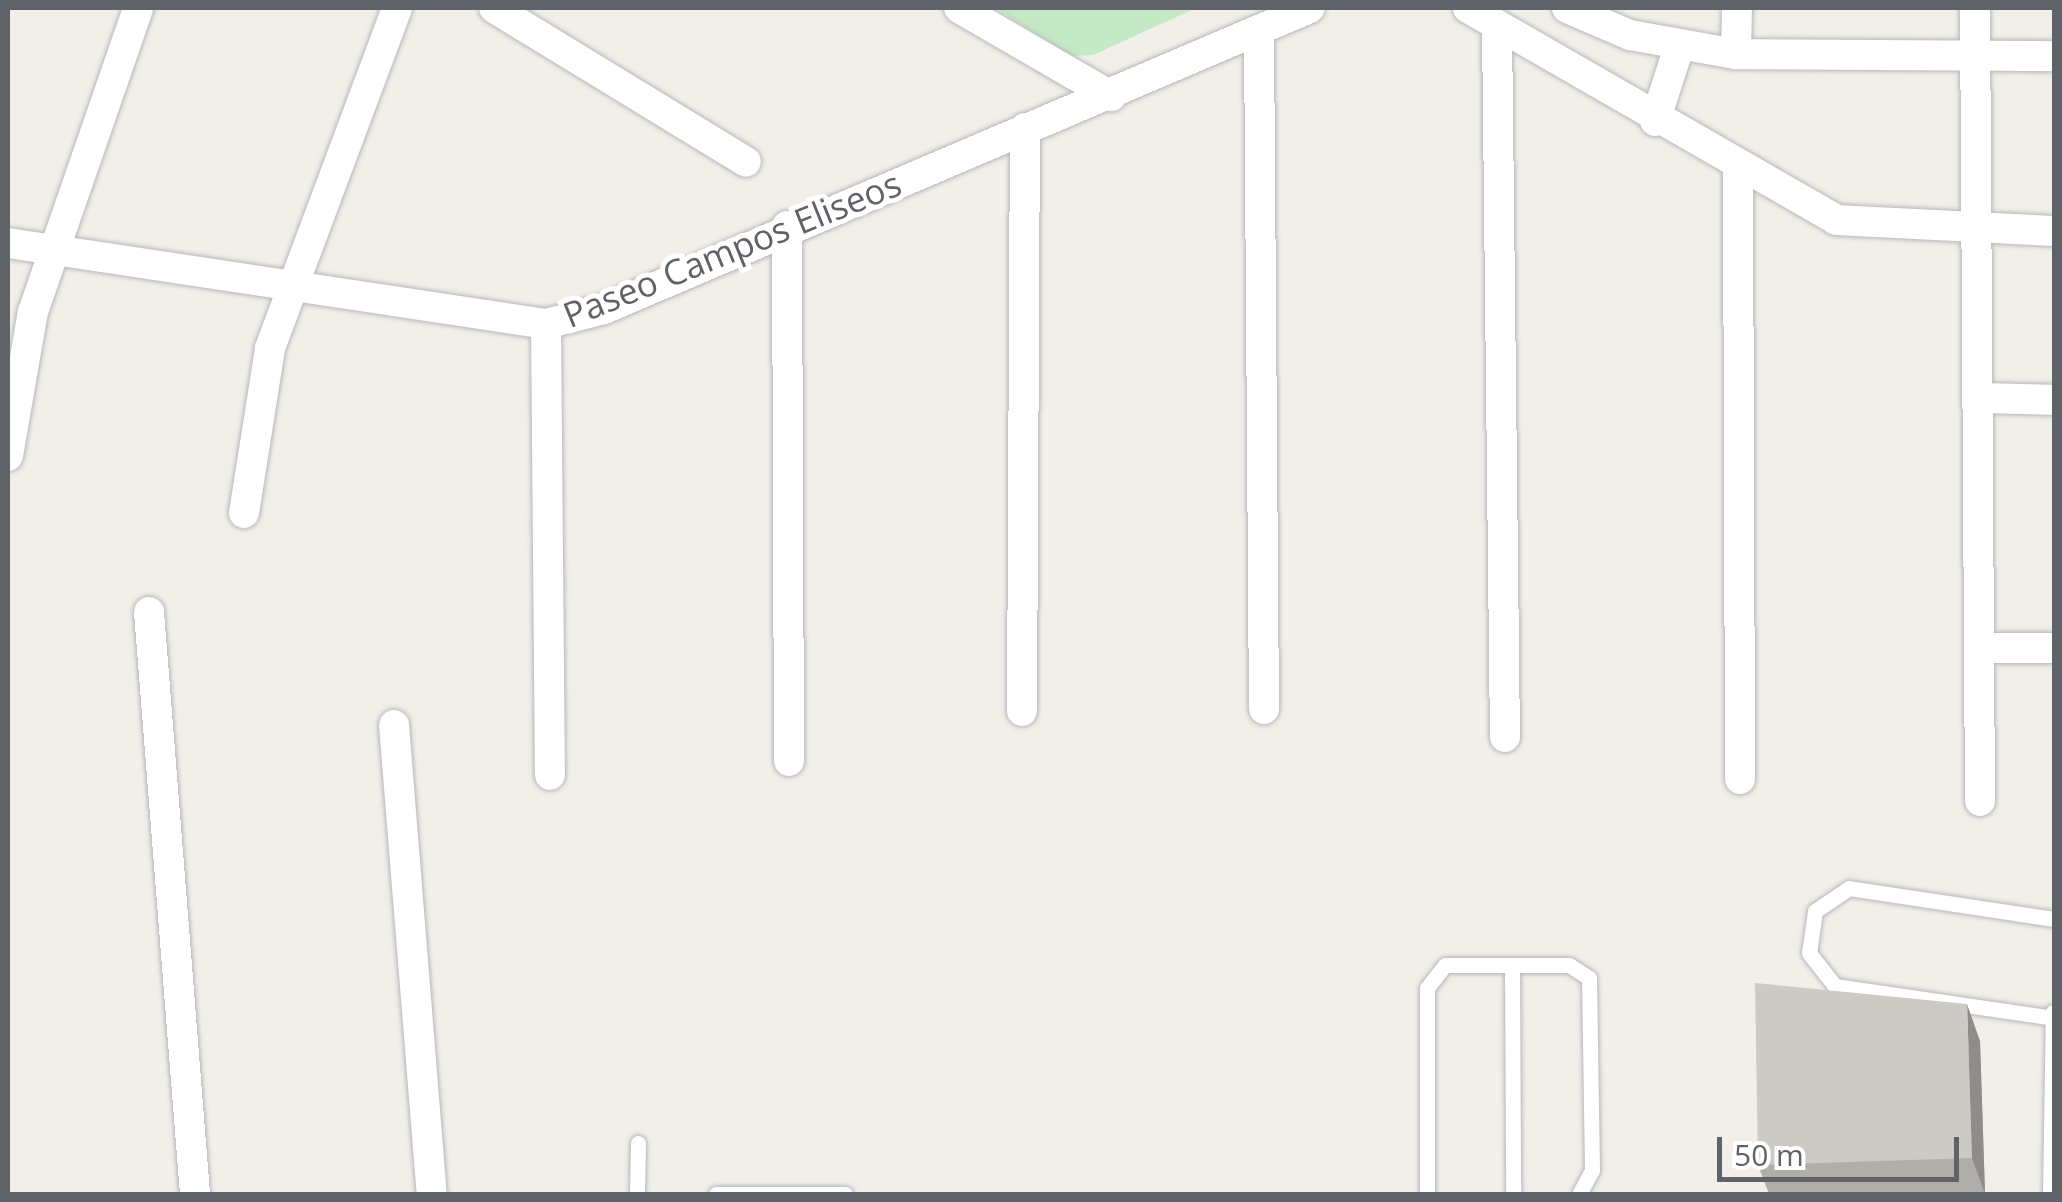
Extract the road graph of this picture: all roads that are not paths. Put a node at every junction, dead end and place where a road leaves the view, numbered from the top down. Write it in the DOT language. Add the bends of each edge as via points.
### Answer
graph roads {
  1 [pos="138,8"];
  2 [pos="396,8"];
  3 [pos="494,8"];
  4 [pos="959,8"];
  5 [pos="1310,8"];
  6 [pos="1468,8"];
  7 [pos="1737,8"];
  8 [pos="1975,8"];
  9 [pos="1586,12"];
  10 [pos="1497,26"];
  11 [pos="1259,32"];
  12 [pos="1679,47"];
  13 [pos="1736,54"];
  14 [pos="2054,56"];
  15 [pos="1977,57"];
  16 [pos="1111,96"];
  17 [pos="1655,121"];
  18 [pos="1025,128"];
  19 [pos="746,162"];
  20 [pos="1738,171"];
  21 [pos="787,226"];
  22 [pos="2054,231"];
  23 [pos="1977,233"];
  24 [pos="8,244"];
  25 [pos="60,252"];
  26 [pos="291,291"];
  27 [pos="546,324"];
  28 [pos="1979,398"];
  29 [pos="2054,400"];
  30 [pos="8,456"];
  31 [pos="244,513"];
  32 [pos="149,612"];
  33 [pos="1979,648"];
  34 [pos="2054,648"];
  35 [pos="1264,709"];
  36 [pos="1022,711"];
  37 [pos="394,725"];
  38 [pos="1506,737"];
  39 [pos="789,761"];
  40 [pos="550,775"];
  41 [pos="1740,779"];
  42 [pos="1980,801"];
  43 [pos="2054,919"];
  44 [pos="1512,966"];
  45 [pos="2054,1014"];
  46 [pos="638,1143"];
  47 [pos="195,1194"];
  48 [pos="432,1194"];
  49 [pos="637,1194"];
  50 [pos="716,1194"];
  51 [pos="845,1194"];
  52 [pos="1427,1194"];
  53 [pos="1513,1194"];
  54 [pos="1579,1194"];
  55 [pos="2050,1194"];
  1 -- 25 [label="street"];
  2 -- 26 [label="street"];
  3 -- 19 [label="street"];
  4 -- 16 [label="street"];
  5 -- 11 [label="street, Paseo Campos Eliseos"];
  6 -- 10 [label="street"];
  7 -- 13 [label="street"];
  8 -- 15 [label="street"];
  9 -- 12 [label="street"];
  10 -- 17 [label="street"];
  10 -- 38 [label="street"];
  11 -- 16 [label="street, Paseo Campos Eliseos"];
  11 -- 35 [label="street"];
  12 -- 13 [label="street"];
  12 -- 17 [label="street"];
  13 -- 15 [label="street"];
  14 -- 15 [label="street"];
  15 -- 23 [label="street"];
  16 -- 18 [label="street, Paseo Campos Eliseos"];
  17 -- 20 [label="street"];
  18 -- 21 [label="street, Paseo Campos Eliseos"];
  18 -- 36 [label="street"];
  20 -- 23 [label="street" via="1836,220"];
  20 -- 41 [label="street"];
  21 -- 27 [label="street, Paseo Campos Eliseos" via="604,309"];
  21 -- 39 [label="street"];
  22 -- 23 [label="street"];
  23 -- 28 [label="street"];
  24 -- 25 [label="street, Paseo Campos Eliseos"];
  25 -- 26 [label="street, Paseo Campos Eliseos"];
  25 -- 30 [label="street" via="33,312"];
  26 -- 27 [label="street, Paseo Campos Eliseos"];
  26 -- 31 [label="street" via="270,348"];
  27 -- 40 [label="street"];
  28 -- 29 [label="street"];
  28 -- 33 [label="street"];
  32 -- 47 [label="street"];
  33 -- 34 [label="street"];
  33 -- 42 [label="street"];
  37 -- 48 [label="street"];
  43 -- 45 [label="lane" via="1849,888 1826,898 1809,930 1815,970 1836,986"];
  44 -- 52 [label="lane" via="1444,965 1427,988"];
  44 -- 53 [label="lane"];
  44 -- 54 [label="lane" via="1569,965 1596,990 1592,1170"];
  45 -- 55 [label="lane"];
  46 -- 49 [label="lane"];
  50 -- 51 [label="lane"];
}
